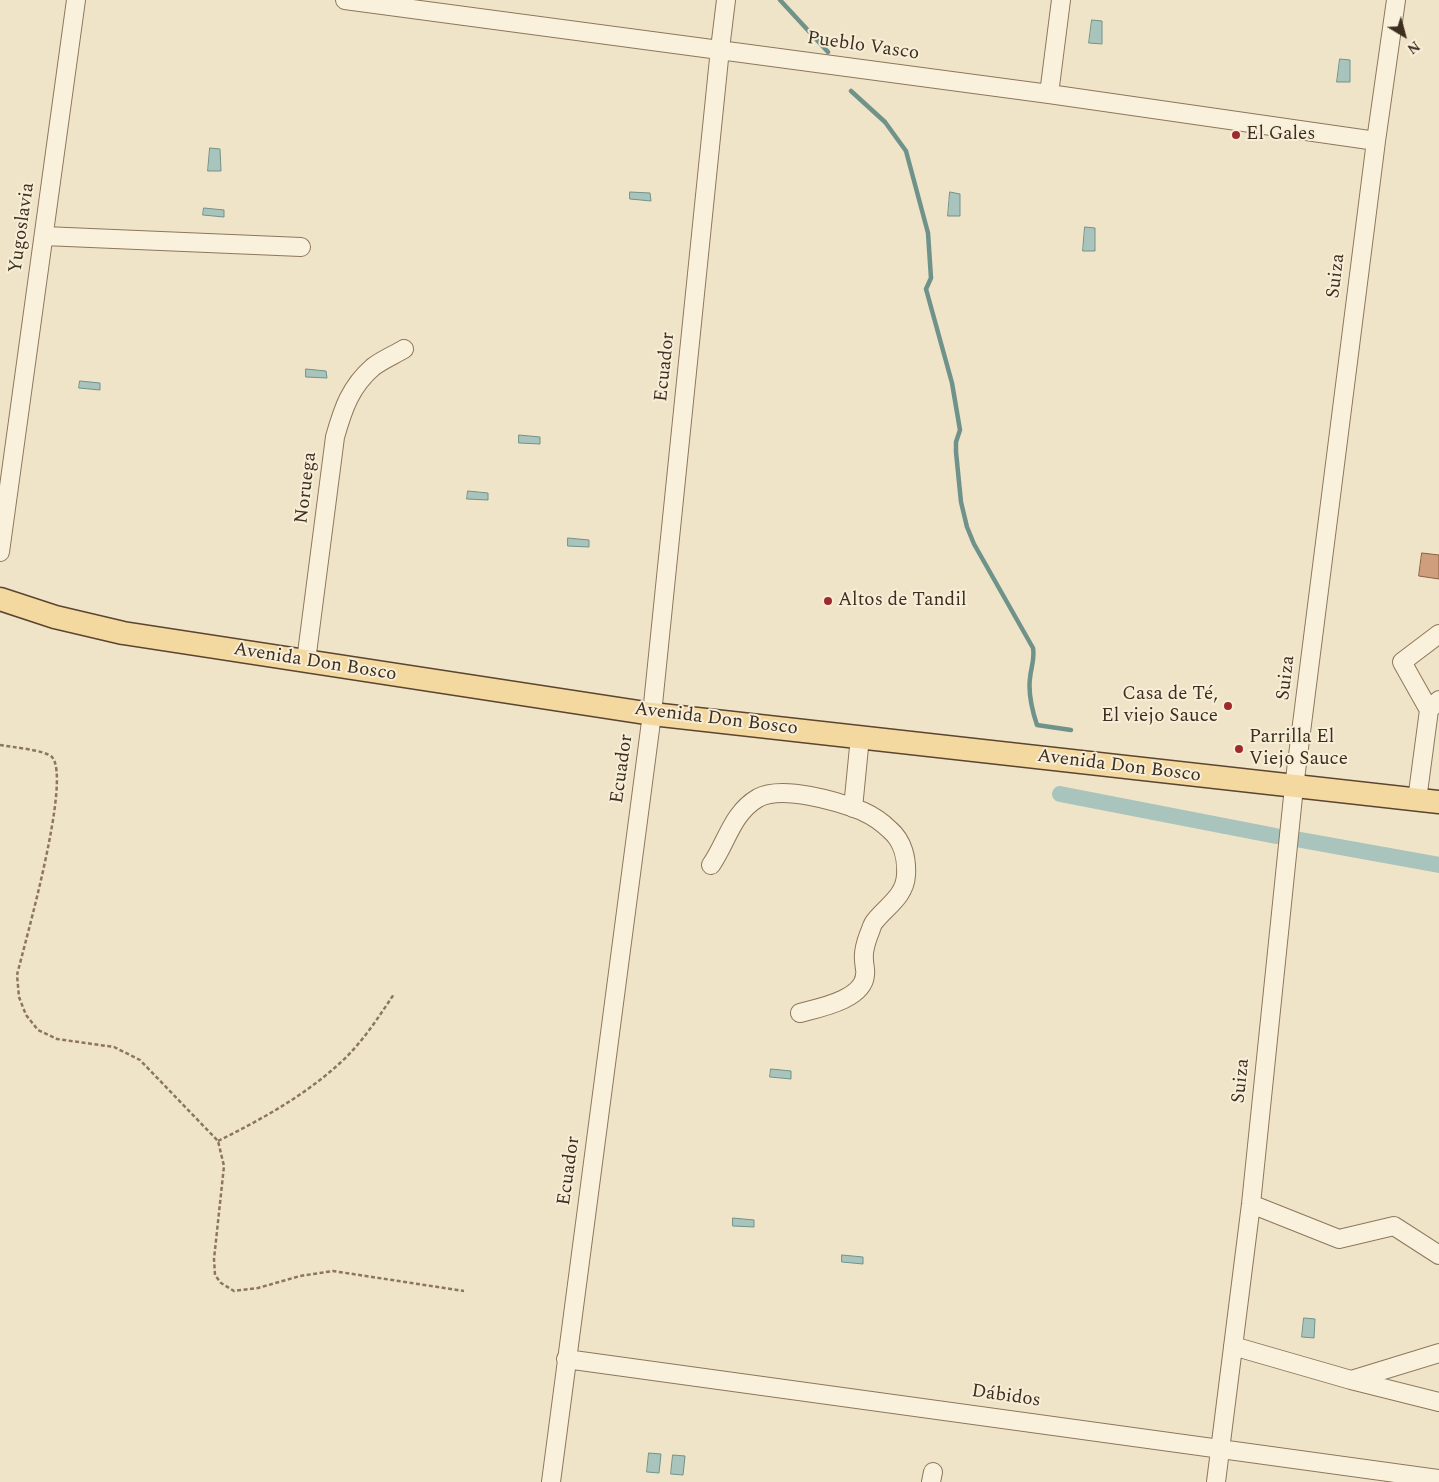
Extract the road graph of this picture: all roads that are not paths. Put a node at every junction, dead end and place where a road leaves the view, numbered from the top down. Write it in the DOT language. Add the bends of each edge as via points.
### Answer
graph roads {
  1 [pos="76,0"];
  2 [pos="344,0"];
  3 [pos="726,0"];
  4 [pos="1061,0"];
  5 [pos="1396,0"];
  6 [pos="720,49"];
  7 [pos="1049,94"];
  8 [pos="1376,141"];
  9 [pos="44,236"];
  10 [pos="301,247"];
  11 [pos="404,349"];
  12 [pos="0,552"];
  13 [pos="0,599"];
  14 [pos="1439,634"];
  15 [pos="306,661"];
  16 [pos="1434,705"];
  17 [pos="652,714"];
  18 [pos="860,737"];
  19 [pos="1294,787"];
  20 [pos="1417,800"];
  21 [pos="1439,802"];
  22 [pos="853,808"];
  23 [pos="711,865"];
  24 [pos="800,1013"];
  25 [pos="1251,1204"];
  26 [pos="1439,1255"];
  27 [pos="1233,1346"];
  28 [pos="1439,1353"];
  29 [pos="566,1359"];
  30 [pos="1351,1380"];
  31 [pos="1439,1402"];
  32 [pos="1220,1448"];
  33 [pos="1439,1478"];
  34 [pos="551,1482"];
  35 [pos="1216,1482"];
  1 -- 9 [label="street, Yugoslavia"];
  2 -- 6 [label="street, Pueblo Vasco"];
  3 -- 6 [label="street, Ecuador"];
  4 -- 7 [label="street"];
  5 -- 8 [label="street, Suiza"];
  6 -- 7 [label="street, Pueblo Vasco"];
  6 -- 17 [label="street, Ecuador"];
  7 -- 8 [label="street, Pueblo Vasco"];
  8 -- 19 [label="street, Suiza"];
  9 -- 10 [label="street"];
  9 -- 12 [label="street, Yugoslavia"];
  11 -- 15 [label="street, Noruega" via="374,366 352,389 343,409 335,437"];
  13 -- 15 [label="main road, Avenida Don Bosco" via="55,617 123,633"];
  14 -- 16 [label="street" via="1402,662"];
  15 -- 17 [label="main road, Avenida Don Bosco"];
  16 -- 20 [label="street"];
  17 -- 18 [label="main road, Avenida Don Bosco"];
  17 -- 29 [label="street, Ecuador"];
  18 -- 19 [label="main road, Avenida Don Bosco"];
  18 -- 22 [label="street"];
  19 -- 20 [label="main road, Avenida Don Bosco"];
  19 -- 25 [label="street, Suiza"];
  20 -- 21 [label="main road, Avenida Don Bosco"];
  22 -- 23 [label="street" via="797,795 775,793 760,797 744,807"];
  22 -- 24 [label="street" via="891,830 902,846 906,877 900,895 874,922 863,959 865,977 859,989 846,999"];
  25 -- 26 [label="street" via="1338,1239 1394,1226"];
  25 -- 27 [label="street, Suiza"];
  27 -- 30 [label="street"];
  27 -- 32 [label="street, Suiza"];
  28 -- 30 [label="street"];
  29 -- 32 [label="street, Dábidos"];
  29 -- 34 [label="street, Ecuador"];
  30 -- 31 [label="street"];
  32 -- 33 [label="street, Dábidos"];
  32 -- 35 [label="street, Suiza"];
}
